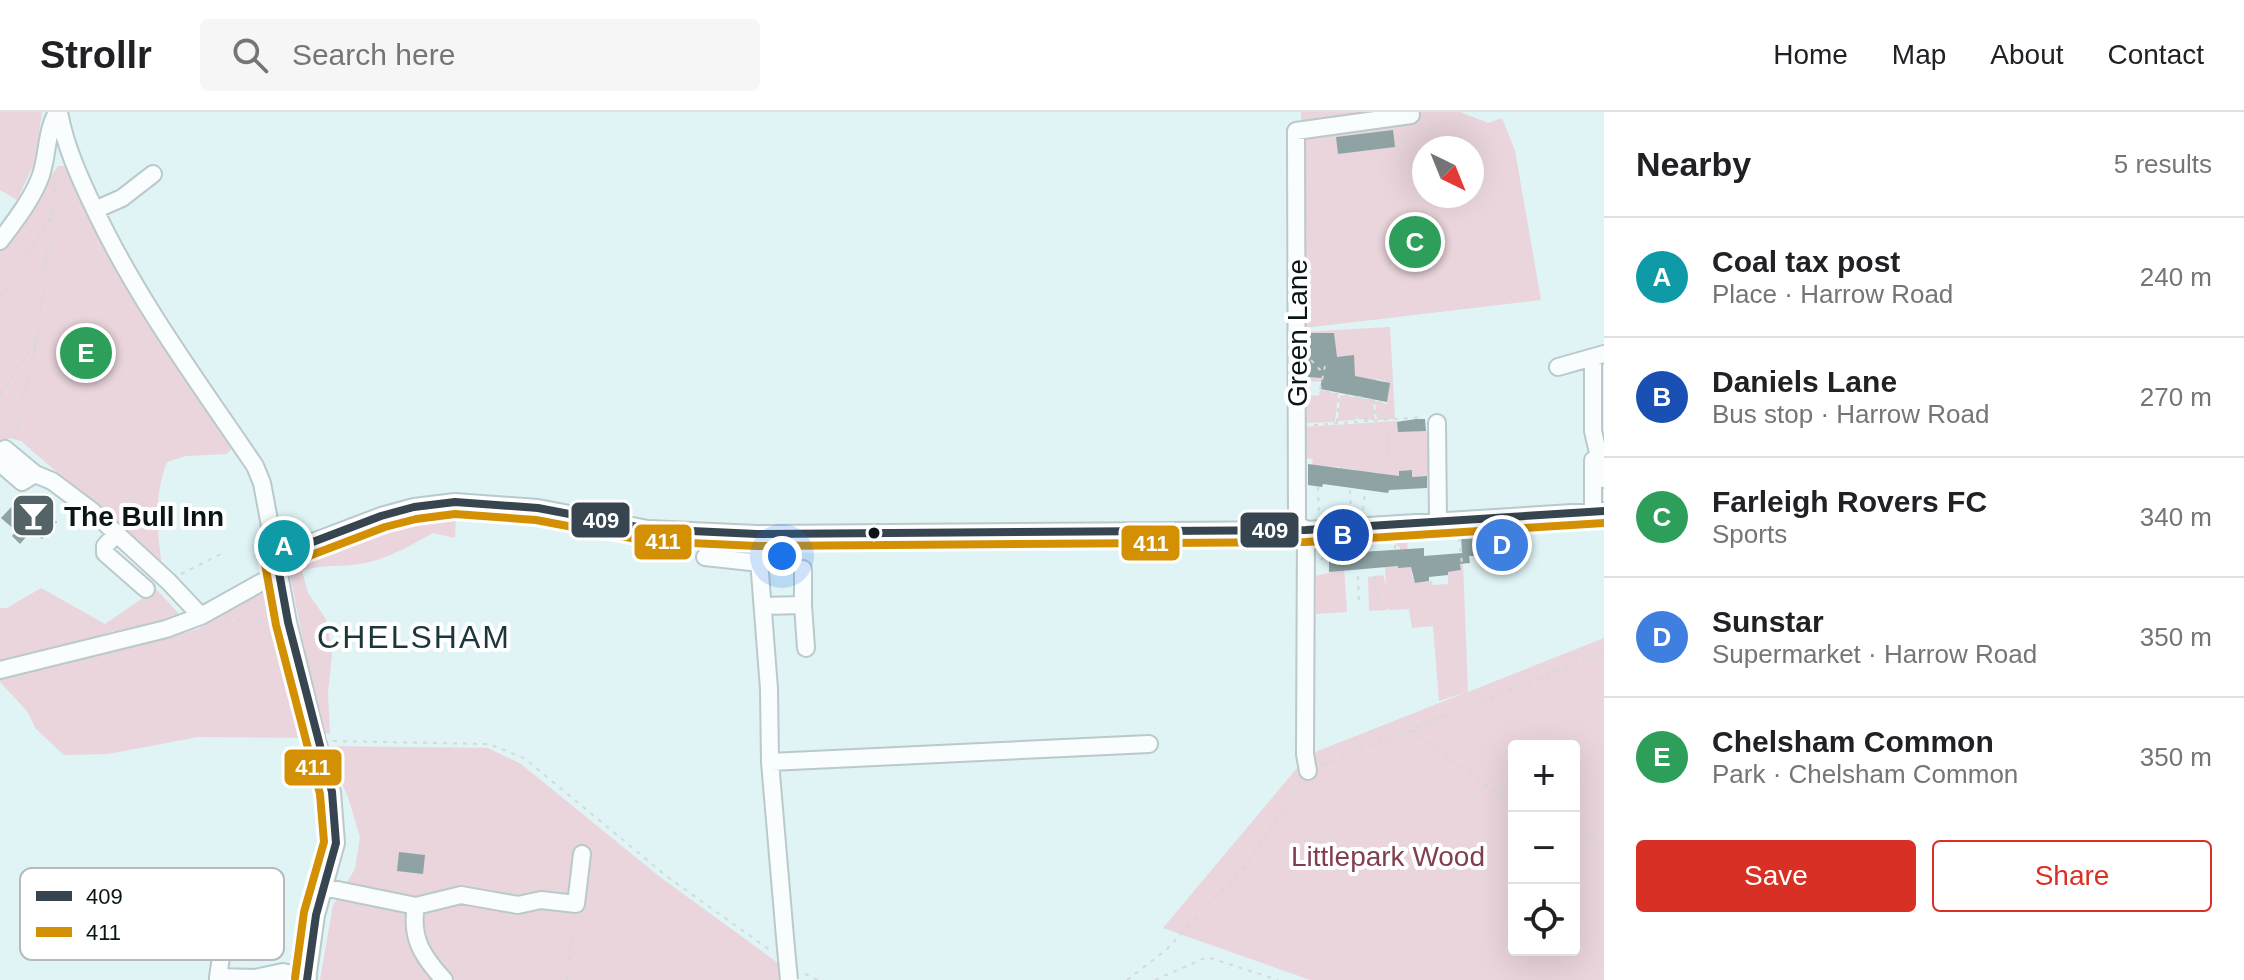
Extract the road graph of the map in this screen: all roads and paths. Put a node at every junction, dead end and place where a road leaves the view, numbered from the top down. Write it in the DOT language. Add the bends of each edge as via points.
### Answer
graph roads {
  1 [pos="58,112"];
  2 [pos="1411,115"];
  3 [pos="153,174"];
  4 [pos="56,182"];
  5 [pos="95,210"];
  6 [pos="53,214"];
  7 [pos="0,241"];
  8 [pos="0,297"];
  9 [pos="37,341"];
  10 [pos="1599,356"];
  11 [pos="1311,360"];
  12 [pos="1325,366"];
  13 [pos="1558,367"];
  14 [pos="1315,374"];
  15 [pos="1325,375"];
  16 [pos="1339,393"];
  17 [pos="0,395"];
  18 [pos="1367,398"];
  19 [pos="1374,400"];
  20 [pos="1385,403"];
  21 [pos="1376,421"];
  22 [pos="1366,422"];
  23 [pos="1337,423"];
  24 [pos="1437,423"];
  25 [pos="1297,426"];
  26 [pos="1388,429"];
  27 [pos="1593,431"];
  28 [pos="2,454"];
  29 [pos="1387,456"];
  30 [pos="1604,479"];
  31 [pos="1318,487"];
  32 [pos="1350,490"];
  33 [pos="1365,492"];
  34 [pos="1598,512"];
  35 [pos="1319,519"];
  36 [pos="1351,519"];
  37 [pos="1362,519"];
  38 [pos="1438,522"];
  39 [pos="1459,528"];
  40 [pos="1306,530"];
  41 [pos="117,533"];
  42 [pos="1395,533"];
  43 [pos="757,534"];
  44 [pos="1395,549"];
  45 [pos="1335,551"];
  46 [pos="223,553"];
  47 [pos="276,556"];
  48 [pos="705,557"];
  49 [pos="760,563"];
  50 [pos="1462,564"];
  51 [pos="1321,565"];
  52 [pos="803,569"];
  53 [pos="278,573"];
  54 [pos="1358,576"];
  55 [pos="1375,576"];
  56 [pos="169,582"];
  57 [pos="146,589"];
  58 [pos="803,605"];
  59 [pos="1359,605"];
  60 [pos="763,606"];
  61 [pos="1377,607"];
  62 [pos="201,616"];
  63 [pos="286,623"];
  64 [pos="806,648"];
  65 [pos="1604,652"];
  66 [pos="0,670"];
  67 [pos="1411,730"];
  68 [pos="329,741"];
  69 [pos="1149,744"];
  70 [pos="770,762"];
  71 [pos="1308,771"];
  72 [pos="1508,800"];
  73 [pos="1580,832"];
  74 [pos="1604,842"];
  75 [pos="582,854"];
  76 [pos="323,887"];
  77 [pos="576,904"];
  78 [pos="416,906"];
  79 [pos="779,950"];
  80 [pos="792,974"];
  81 [pos="218,978"];
  82 [pos="307,979"];
  83 [pos="444,980"];
  84 [pos="567,980"];
  85 [pos="818,980"];
  86 [pos="1127,980"];
  87 [pos="1155,980"];
  88 [pos="1278,980"];
  1 -- 5 [label="street"];
  1 -- 7 [label="street" via="41,175"];
  2 -- 25 [label="street, Green Lane" via="1296,131"];
  3 -- 5 [label="street" via="122,198"];
  4 -- 6 [label="path"];
  5 -- 47 [label="street" via="166,335 255,466"];
  6 -- 8 [label="path"];
  6 -- 9 [label="path"];
  9 -- 17 [label="path"];
  9 -- 28 [label="path" via="15,437"];
  10 -- 13 [label="street"];
  10 -- 27 [label="street"];
  11 -- 15 [label="path"];
  12 -- 15 [label="path"];
  14 -- 15 [label="path"];
  15 -- 16 [label="path" via="1320,390"];
  16 -- 18 [label="path"];
  16 -- 23 [label="path"];
  18 -- 19 [label="path"];
  18 -- 22 [label="path"];
  19 -- 20 [label="path"];
  19 -- 21 [label="path"];
  21 -- 22 [label="path"];
  21 -- 24 [label="path" via="1427,417"];
  22 -- 23 [label="path"];
  23 -- 25 [label="path"];
  24 -- 38 [label="street"];
  25 -- 40 [label="street, Green Lane" via="1297,524"];
  26 -- 29 [label="path"];
  27 -- 30 [label="street"];
  27 -- 34 [label="street"];
  28 -- 41 [label="street" via="52,481"];
  31 -- 35 [label="path"];
  32 -- 36 [label="path"];
  33 -- 37 [label="path"];
  34 -- 38 [label="street"];
  38 -- 40 [label="street"];
  39 -- 50 [label="path"];
  40 -- 43 [label="street"];
  40 -- 71 [label="street"];
  41 -- 56 [label="street"];
  41 -- 57 [label="street" via="105,553"];
  42 -- 44 [label="path"];
  43 -- 47 [label="street" via="648,529 538,508 455,502 381,516"];
  43 -- 49 [label="street"];
  45 -- 51 [label="path" via="1325,555"];
  46 -- 56 [label="path"];
  47 -- 53 [label="street"];
  48 -- 49 [label="street"];
  49 -- 60 [label="street"];
  52 -- 58 [label="street"];
  53 -- 62 [label="street"];
  53 -- 63 [label="street"];
  54 -- 59 [label="path"];
  55 -- 61 [label="path"];
  56 -- 62 [label="street"];
  58 -- 60 [label="street"];
  58 -- 64 [label="street"];
  60 -- 70 [label="street"];
  62 -- 63 [label="path"];
  62 -- 66 [label="street"];
  63 -- 76 [label="street" via="332,792 336,843"];
  65 -- 67 [label="path"];
  67 -- 71 [label="path"];
  67 -- 72 [label="path"];
  68 -- 79 [label="path" via="489,744 524,758 669,878"];
  69 -- 70 [label="street"];
  70 -- 79 [label="street"];
  71 -- 86 [label="path" via="1245,867 1166,950"];
  73 -- 74 [label="path"];
  75 -- 77 [label="street"];
  76 -- 78 [label="street"];
  76 -- 82 [label="street"];
  77 -- 78 [label="street" via="541,900 518,905 461,895"];
  77 -- 84 [label="path"];
  78 -- 83 [label="street" via="418,946"];
  79 -- 80 [label="street, bridge"];
  80 -- 85 [label="path"];
  81 -- 82 [label="street" via="283,972"];
  87 -- 88 [label="path" via="1207,957"];
}
